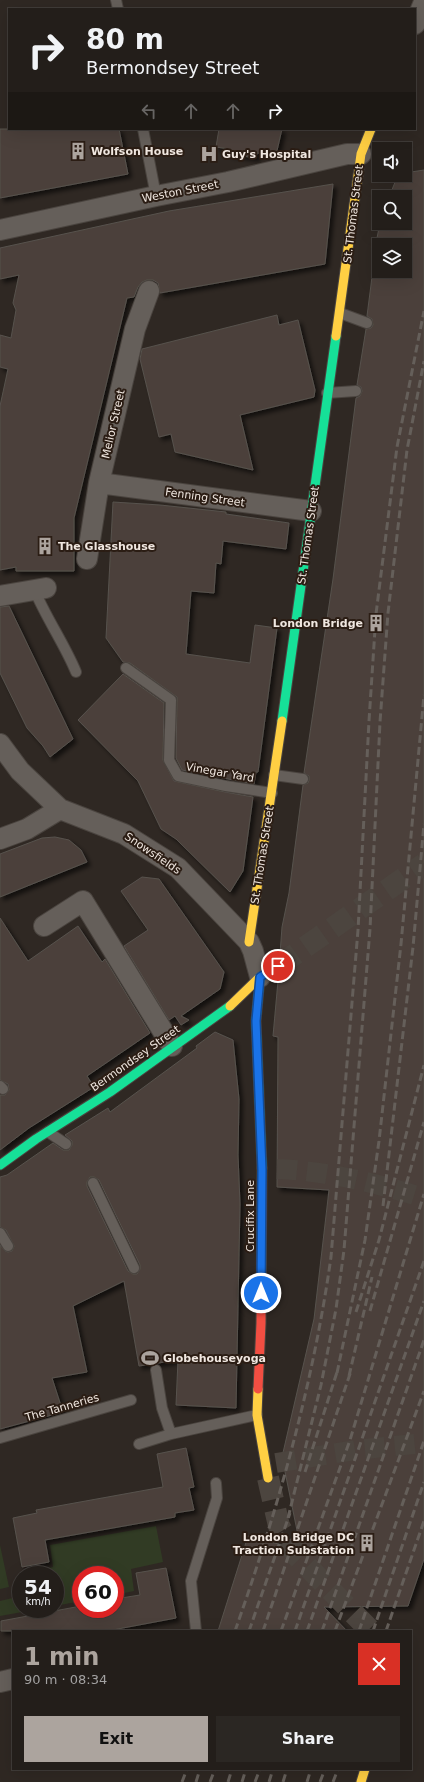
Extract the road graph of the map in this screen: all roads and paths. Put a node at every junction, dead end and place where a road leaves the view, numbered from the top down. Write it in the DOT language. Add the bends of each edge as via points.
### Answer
graph roads {
  1 [pos="424,2"];
  2 [pos="416,22"];
  3 [pos="143,130"];
  4 [pos="371,130"];
  5 [pos="361,154"];
  6 [pos="163,200"];
  7 [pos="0,230"];
  8 [pos="149,291"];
  9 [pos="340,313"];
  10 [pos="366,323"];
  11 [pos="356,391"];
  12 [pos="327,393"];
  13 [pos="99,483"];
  14 [pos="311,511"];
  15 [pos="87,559"];
  16 [pos="40,588"];
  17 [pos="0,596"];
  18 [pos="126,668"];
  19 [pos="76,672"];
  20 [pos="0,744"];
  21 [pos="274,775"];
  22 [pos="304,779"];
  23 [pos="272,793"];
  24 [pos="60,809"];
  25 [pos="0,838"];
  26 [pos="44,926"];
  27 [pos="249,942"];
  28 [pos="278,966"];
  29 [pos="260,977"];
  30 [pos="172,1046"];
  31 [pos="48,1132"];
  32 [pos="66,1144"];
  33 [pos="0,1165"];
  34 [pos="93,1184"];
  35 [pos="0,1233"];
  36 [pos="8,1246"];
  37 [pos="134,1268"];
  38 [pos="156,1370"];
  39 [pos="131,1400"];
  40 [pos="257,1415"];
  41 [pos="171,1434"];
  42 [pos="0,1438"];
  43 [pos="139,1444"];
  44 [pos="269,1468"];
  45 [pos="216,1483"];
  46 [pos="196,1630"];
  47 [pos="12,1679"];
  48 [pos="0,1682"];
  49 [pos="365,1770"];
  50 [pos="361,1782"];
  1 -- 2 [label="street"];
  3 -- 6 [label="lane"];
  4 -- 5 [label="main road, St. Thomas Street"];
  5 -- 6 [label="street, Weston Street" via="347,154"];
  5 -- 9 [label="main road, St. Thomas Street"];
  6 -- 7 [label="street, Weston Street"];
  8 -- 13 [label="street, Melior Street" via="135,329"];
  9 -- 10 [label="lane"];
  9 -- 12 [label="main road, St. Thomas Street"];
  11 -- 12 [label="lane"];
  12 -- 14 [label="main road, St. Thomas Street"];
  13 -- 14 [label="street, Fenning Street"];
  13 -- 15 [label="street, Melior Street"];
  14 -- 21 [label="main road, St. Thomas Street"];
  16 -- 17 [label="street"];
  16 -- 19 [label="lane" via="42,608 64,645"];
  18 -- 23 [label="lane, Vinegar Yard" via="171,700 169,760 178,776"];
  20 -- 24 [label="street, Snowsfields" via="20,770"];
  21 -- 22 [label="lane"];
  21 -- 23 [label="main road, St. Thomas Street"];
  23 -- 27 [label="main road, St. Thomas Street"];
  24 -- 25 [label="street" via="27,830"];
  24 -- 27 [label="street, Snowsfields" via="124,834 178,868"];
  26 -- 30 [label="street" via="83,901"];
  27 -- 29 [label="street, Snowsfields"];
  28 -- 29 [label="main road, Bermondsey Street"];
  29 -- 30 [label="main road, Bermondsey Street" via="232,1004"];
  29 -- 40 [label="main road, Crucifix Lane" via="256,1021 269,1170"];
  30 -- 31 [label="main road, Bermondsey Street" via="110,1092"];
  31 -- 32 [label="lane"];
  31 -- 33 [label="main road, Bermondsey Street" via="33,1135"];
  34 -- 37 [label="lane"];
  35 -- 36 [label="lane"];
  38 -- 41 [label="lane" via="162,1408"];
  39 -- 42 [label="lane, The Tanneries"];
  40 -- 41 [label="lane"];
  40 -- 44 [label="main road, Crucifix Lane"];
  41 -- 43 [label="lane"];
  45 -- 46 [label="lane" via="217,1498 191,1581"];
  47 -- 48 [label="street"];
  49 -- 50 [label="main road"];
}
